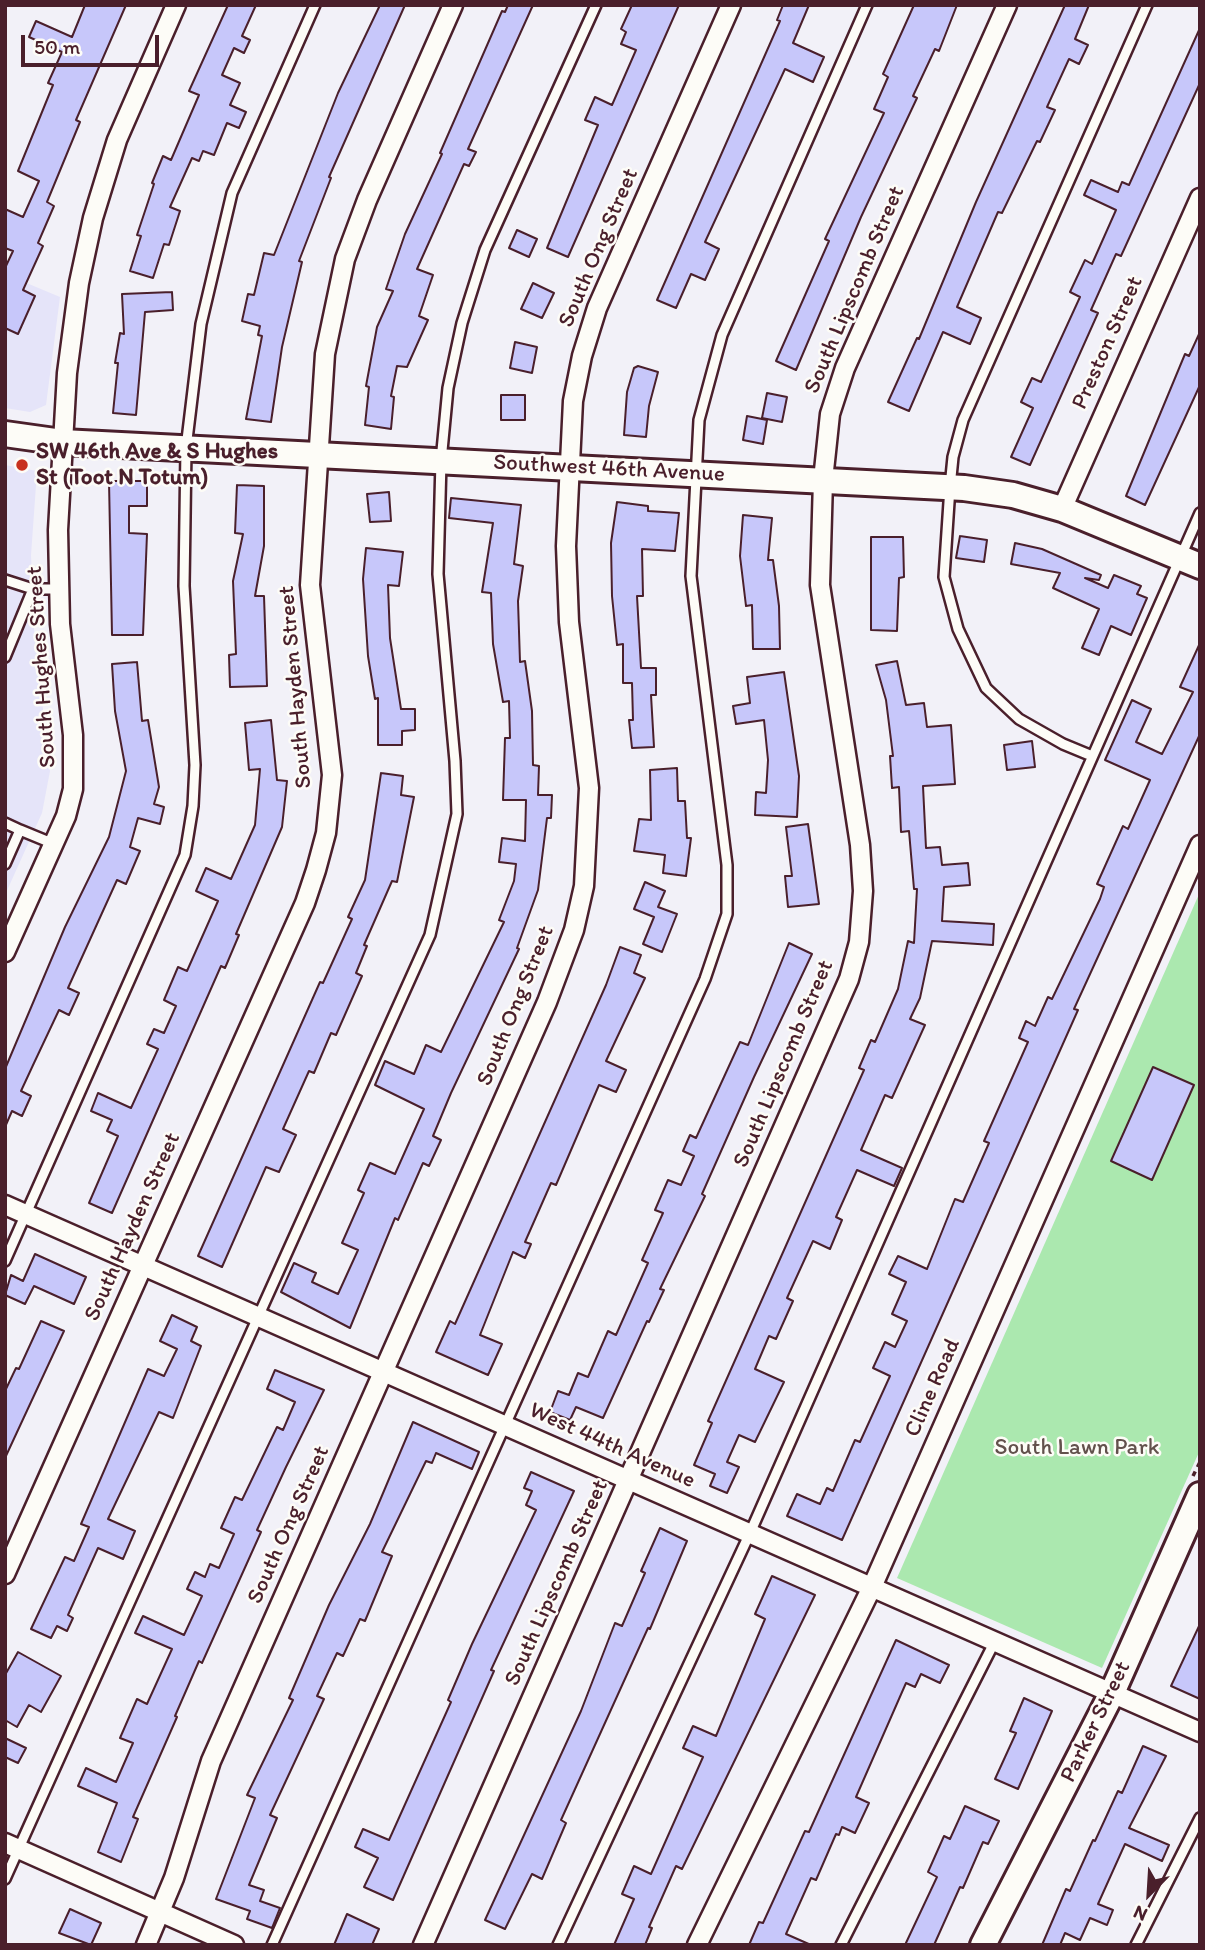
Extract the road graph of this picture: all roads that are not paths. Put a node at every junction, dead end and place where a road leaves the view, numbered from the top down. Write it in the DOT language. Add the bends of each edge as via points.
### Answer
graph roads {
  1 [pos="176,5"];
  2 [pos="315,5"];
  3 [pos="453,5"];
  4 [pos="596,5"];
  5 [pos="731,5"];
  6 [pos="867,5"];
  7 [pos="1007,5"];
  8 [pos="1147,5"];
  9 [pos="1200,198"];
  10 [pos="5,432"];
  11 [pos="62,442"];
  12 [pos="186,448"];
  13 [pos="317,455"];
  14 [pos="441,461"];
  15 [pos="568,467"];
  16 [pos="694,474"];
  17 [pos="823,480"];
  18 [pos="950,487"];
  19 [pos="1062,509"];
  20 [pos="1200,513"];
  21 [pos="1190,562"];
  22 [pos="5,580"];
  23 [pos="33,589"];
  24 [pos="59,589"];
  25 [pos="14,636"];
  26 [pos="5,644"];
  27 [pos="5,657"];
  28 [pos="1093,756"];
  29 [pos="5,823"];
  30 [pos="20,830"];
  31 [pos="54,844"];
  32 [pos="1200,845"];
  33 [pos="5,864"];
  34 [pos="5,952"];
  35 [pos="5,1205"];
  36 [pos="26,1215"];
  37 [pos="5,1261"];
  38 [pos="142,1267"];
  39 [pos="258,1318"];
  40 [pos="382,1373"];
  41 [pos="504,1425"];
  42 [pos="629,1481"];
  43 [pos="1200,1495"];
  44 [pos="750,1533"];
  45 [pos="5,1574"];
  46 [pos="872,1587"];
  47 [pos="995,1641"];
  48 [pos="1112,1693"];
  49 [pos="1200,1732"];
  50 [pos="1200,1818"];
  51 [pos="12,1846"];
  52 [pos="5,1879"];
  53 [pos="160,1912"];
  54 [pos="146,1945"];
  55 [pos="234,1945"];
  56 [pos="272,1945"];
  57 [pos="423,1945"];
  58 [pos="558,1945"];
  59 [pos="697,1945"];
  60 [pos="841,1945"];
  61 [pos="983,1945"];
  62 [pos="1136,1945"];
  1 -- 11 [label="street, South Hughes Street" via="117,140 93,218 70,343"];
  2 -- 12 [label="lane" via="232,193 201,324"];
  3 -- 13 [label="street, South Hayden Street" via="345,259 325,354"];
  4 -- 14 [label="lane" via="485,250 448,388"];
  5 -- 15 [label="street, South Ong Street" via="597,307 573,401"];
  6 -- 16 [label="lane" via="722,335 699,420"];
  7 -- 17 [label="street, South Lipscomb Street" via="845,368 830,414"];
  8 -- 18 [label="lane" via="963,420"];
  9 -- 19 [label="street, Preston Street"];
  10 -- 11 [label="main road, Southwest 46th Avenue"];
  11 -- 12 [label="main road, Southwest 46th Avenue"];
  11 -- 24 [label="street, South Hughes Street"];
  12 -- 13 [label="main road, Southwest 46th Avenue"];
  12 -- 36 [label="lane" via="184,586 195,765 194,806 185,855"];
  13 -- 14 [label="main road, Southwest 46th Avenue"];
  13 -- 38 [label="street, South Hayden Street" via="310,585 332,775 326,833 305,903"];
  14 -- 15 [label="main road, Southwest 46th Avenue"];
  14 -- 39 [label="lane" via="438,574 457,814 444,876 430,935"];
  15 -- 16 [label="main road, Southwest 46th Avenue"];
  15 -- 40 [label="street, South Ong Street" via="569,622 589,788 584,886 562,968"];
  16 -- 17 [label="main road, Southwest 46th Avenue"];
  16 -- 41 [label="lane" via="691,576 727,865 727,914 705,979"];
  17 -- 18 [label="main road, Southwest 46th Avenue"];
  17 -- 42 [label="street, South Lipscomb Street" via="821,584 860,845 859,943 836,1012"];
  18 -- 19 [label="main road, Southwest 46th Avenue" via="1013,495"];
  18 -- 28 [label="lane" via="944,577 958,629 986,688 1019,719"];
  19 -- 21 [label="main road, Southwest 46th Avenue"];
  20 -- 21 [label="lane"];
  21 -- 28 [label="lane"];
  22 -- 23 [label="lane"];
  23 -- 24 [label="lane"];
  23 -- 25 [label="lane"];
  24 -- 31 [label="street, South Hughes Street" via="62,665 75,765 73,789"];
  25 -- 26 [label="lane"];
  25 -- 27 [label="lane"];
  28 -- 44 [label="lane"];
  29 -- 30 [label="lane"];
  30 -- 31 [label="lane"];
  30 -- 33 [label="lane"];
  31 -- 34 [label="street, South Hughes Street"];
  32 -- 46 [label="street, Cline Road"];
  35 -- 36 [label="street, West 44th Avenue"];
  36 -- 37 [label="lane"];
  36 -- 38 [label="street, West 44th Avenue"];
  38 -- 39 [label="street, West 44th Avenue"];
  38 -- 45 [label="street, South Hayden Street"];
  39 -- 40 [label="street, West 44th Avenue"];
  39 -- 51 [label="lane"];
  40 -- 41 [label="street, West 44th Avenue"];
  40 -- 53 [label="street, South Ong Street" via="211,1760"];
  41 -- 42 [label="street, West 44th Avenue"];
  41 -- 56 [label="lane"];
  42 -- 44 [label="street, West 44th Avenue"];
  42 -- 57 [label="street, South Lipscomb Street"];
  43 -- 48 [label="main road, Parker Street"];
  44 -- 46 [label="street, West 44th Avenue"];
  44 -- 58 [label="lane"];
  46 -- 47 [label="street, West 44th Avenue"];
  46 -- 59 [label="street, Cline Road"];
  47 -- 48 [label="street, West 44th Avenue"];
  47 -- 60 [label="lane"];
  48 -- 49 [label="street, West 44th Avenue"];
  48 -- 61 [label="main road, Parker Street"];
  50 -- 62 [label="lane"];
  51 -- 52 [label="lane"];
  51 -- 53 [label="street"];
  53 -- 54 [label="street, South Ong Street"];
  53 -- 55 [label="street"];
}
